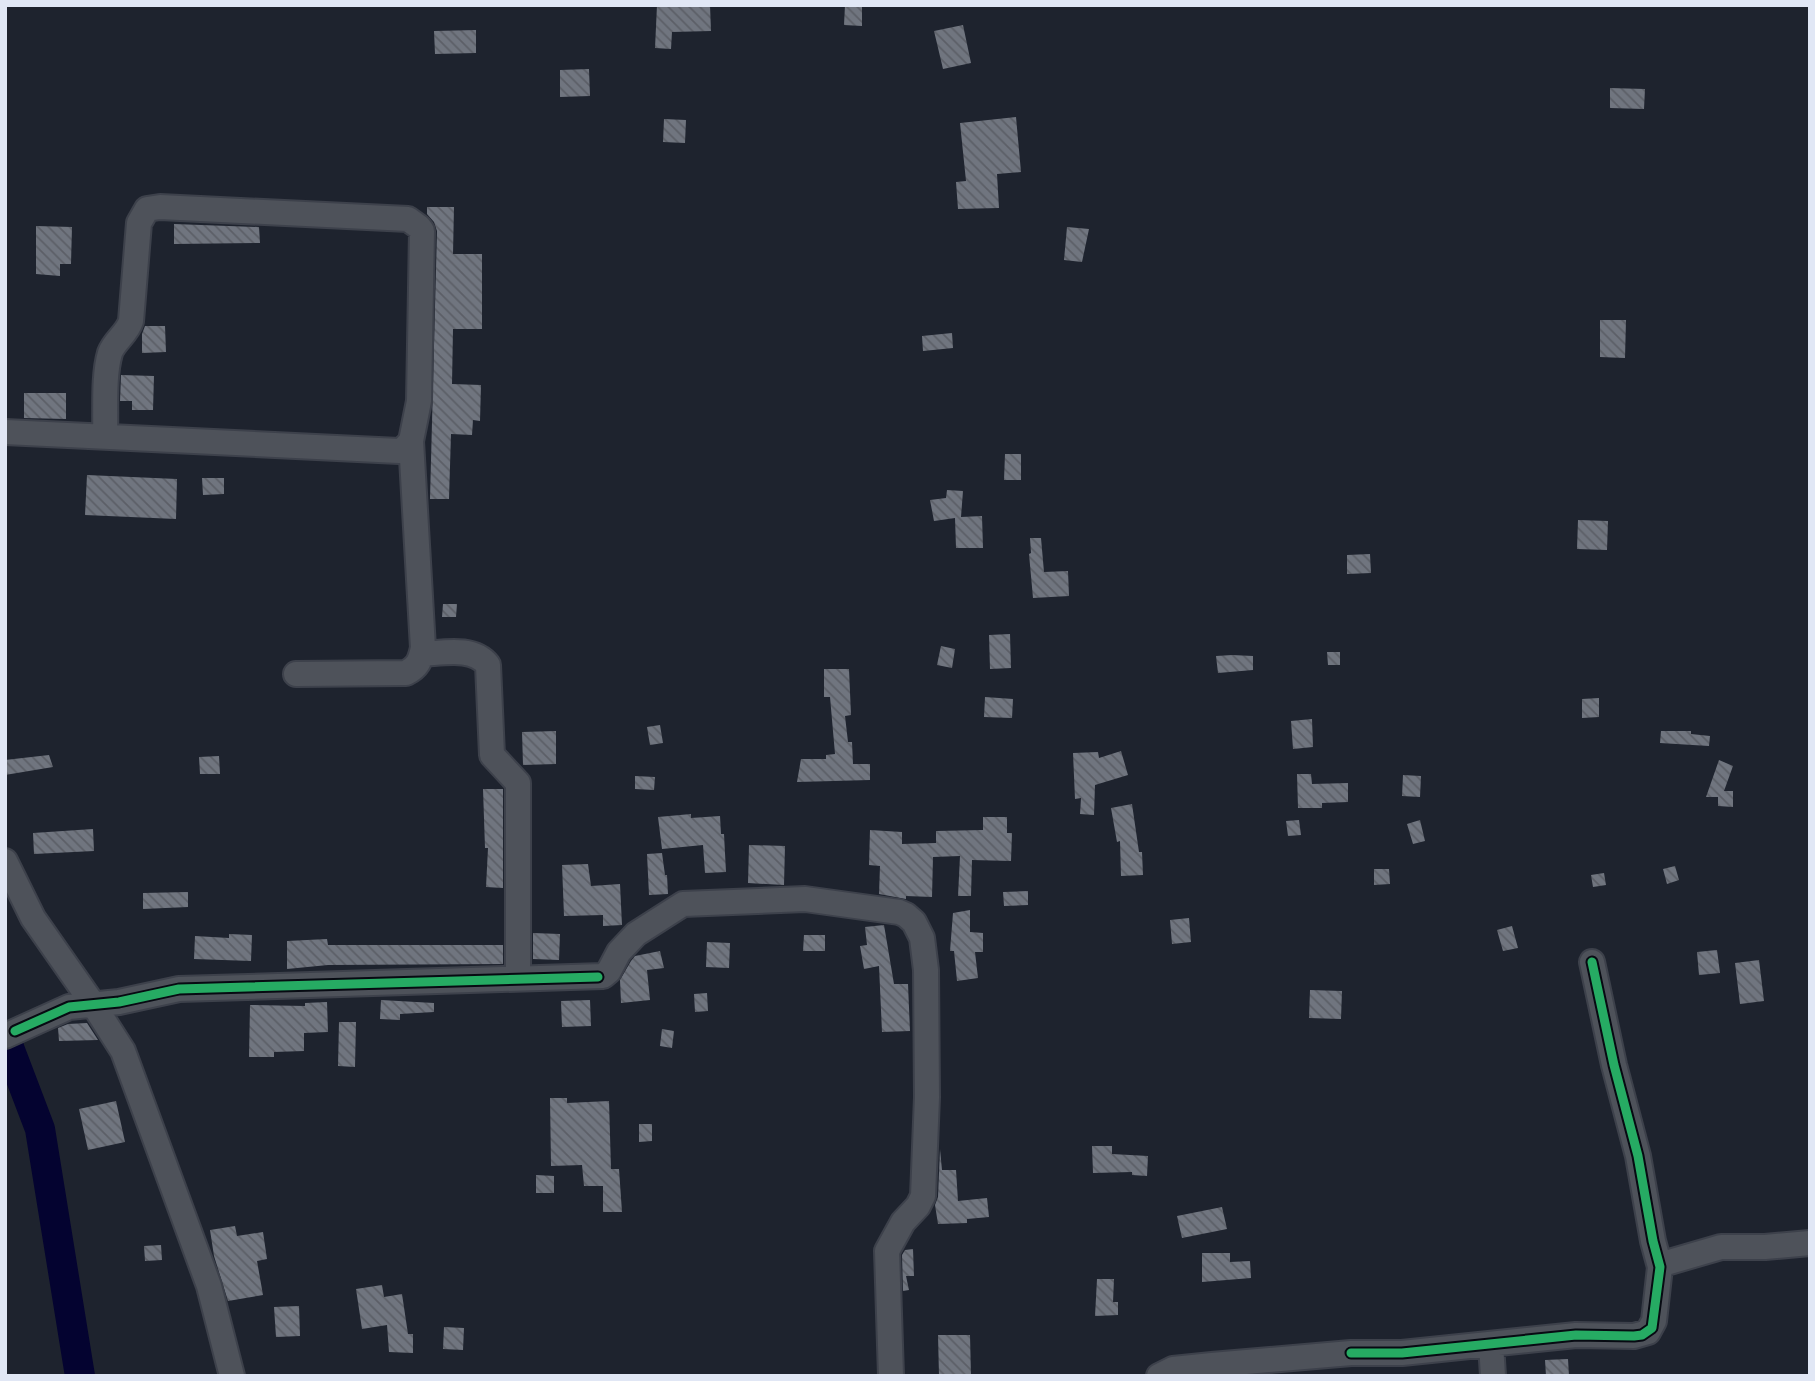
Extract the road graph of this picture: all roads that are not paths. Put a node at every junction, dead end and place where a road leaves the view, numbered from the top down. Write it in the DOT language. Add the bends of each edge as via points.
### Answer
graph roads {
  1 [pos="5,432"];
  2 [pos="105,436"];
  3 [pos="411,441"];
  4 [pos="422,654"];
  5 [pos="296,674"];
  6 [pos="5,861"];
  7 [pos="1592,962"];
  8 [pos="519,978"];
  9 [pos="93,1004"];
  10 [pos="10,1033"];
  11 [pos="1810,1242"];
  12 [pos="1660,1267"];
  13 [pos="1490,1344"];
  14 [pos="232,1376"];
  15 [pos="891,1376"];
  16 [pos="1158,1376"];
  17 [pos="1493,1376"];
  1 -- 2 [label="street"];
  2 -- 3 [label="street" via="399,451"];
  2 -- 3 [label="street" via="110,353 131,321 139,223 148,209 160,207 408,219 419,226 419,401"];
  3 -- 4 [label="street"];
  4 -- 5 [label="street" via="415,669 406,673"];
  4 -- 8 [label="street" via="469,653 488,664 492,755 518,783"];
  6 -- 9 [label="street" via="33,918"];
  7 -- 12 [label="street"];
  8 -- 9 [label="street" via="179,989"];
  8 -- 15 [label="street" via="598,977 609,971 636,934 682,904 805,899 899,912 914,922 922,938 926,970 928,1097 923,1196 887,1251"];
  9 -- 10 [label="street" via="69,1007"];
  9 -- 14 [label="street" via="123,1051 186,1219"];
  11 -- 12 [label="street" via="1721,1247"];
  12 -- 13 [label="street" via="1654,1325 1642,1335 1576,1335"];
  13 -- 16 [label="street" via="1173,1369"];
  13 -- 17 [label="street"];
}
